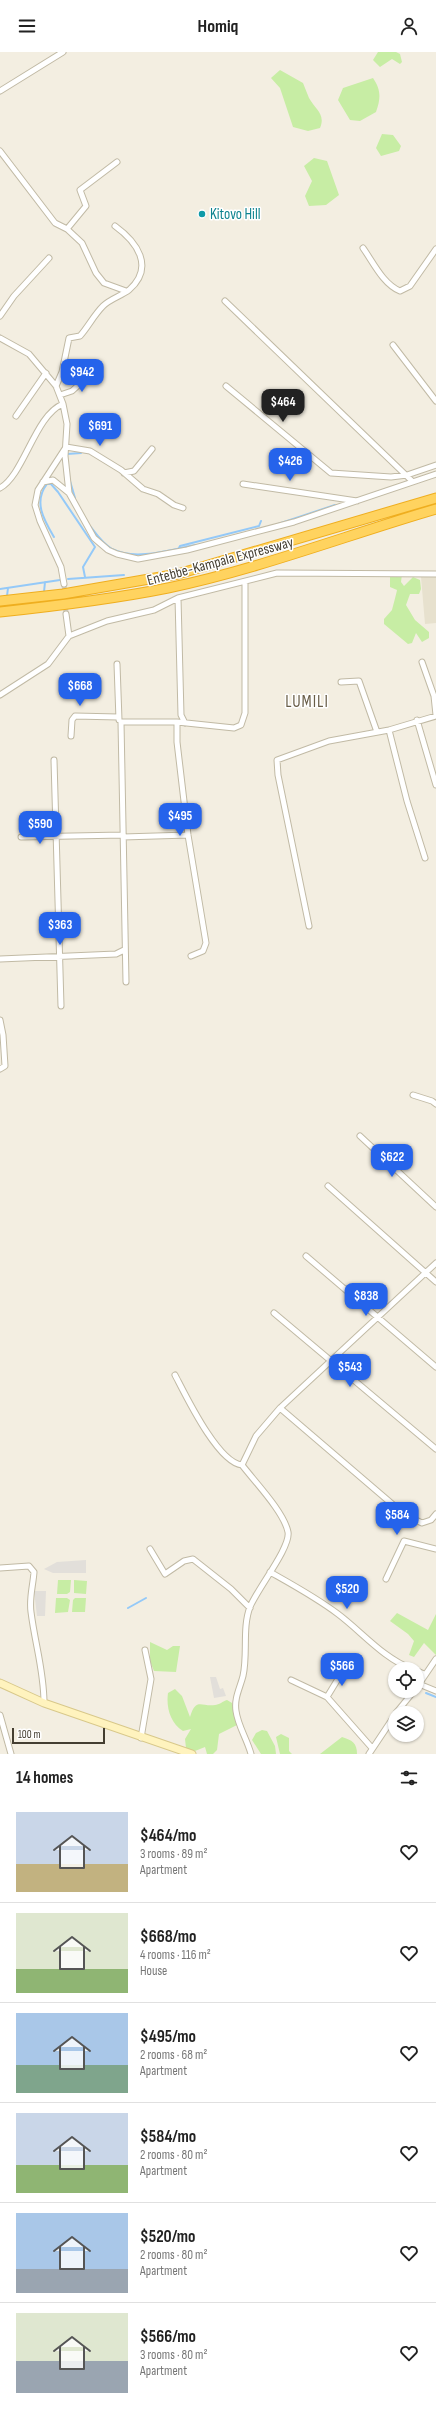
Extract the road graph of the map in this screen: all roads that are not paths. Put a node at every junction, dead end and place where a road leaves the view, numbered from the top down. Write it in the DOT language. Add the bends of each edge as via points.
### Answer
graph roads {
  1 [pos="63,52"];
  2 [pos="0,91"];
  3 [pos="0,151"];
  4 [pos="117,162"];
  5 [pos="115,226"];
  6 [pos="67,229"];
  7 [pos="363,248"];
  8 [pos="436,249"];
  9 [pos="49,258"];
  10 [pos="126,291"];
  11 [pos="225,301"];
  12 [pos="0,316"];
  13 [pos="0,338"];
  14 [pos="393,345"];
  15 [pos="94,371"];
  16 [pos="46,373"];
  17 [pos="56,386"];
  18 [pos="226,386"];
  19 [pos="60,395"];
  20 [pos="436,401"];
  21 [pos="63,404"];
  22 [pos="16,416"];
  23 [pos="66,447"];
  24 [pos="152,448"];
  25 [pos="436,465"];
  26 [pos="124,473"];
  27 [pos="436,474"];
  28 [pos="404,475"];
  29 [pos="412,481"];
  30 [pos="42,482"];
  31 [pos="242,484"];
  32 [pos="0,488"];
  33 [pos="69,493"];
  34 [pos="436,498"];
  35 [pos="358,501"];
  36 [pos="183,508"];
  37 [pos="436,509"];
  38 [pos="436,574"];
  39 [pos="245,582"];
  40 [pos="64,584"];
  41 [pos="178,598"];
  42 [pos="0,601"];
  43 [pos="0,612"];
  44 [pos="66,614"];
  45 [pos="69,636"];
  46 [pos="422,662"];
  47 [pos="117,664"];
  48 [pos="340,682"];
  49 [pos="0,695"];
  50 [pos="436,716"];
  51 [pos="118,717"];
  52 [pos="418,720"];
  53 [pos="121,722"];
  54 [pos="177,722"];
  55 [pos="185,722"];
  56 [pos="389,730"];
  57 [pos="377,732"];
  58 [pos="71,736"];
  59 [pos="54,760"];
  60 [pos="436,785"];
  61 [pos="58,835"];
  62 [pos="188,835"];
  63 [pos="123,836"];
  64 [pos="21,837"];
  65 [pos="425,858"];
  66 [pos="308,926"];
  67 [pos="124,950"];
  68 [pos="60,955"];
  69 [pos="191,956"];
  70 [pos="0,958"];
  71 [pos="126,982"];
  72 [pos="61,1006"];
  73 [pos="0,1020"];
  74 [pos="0,1069"];
  75 [pos="413,1095"];
  76 [pos="436,1104"];
  77 [pos="360,1136"];
  78 [pos="328,1186"];
  79 [pos="436,1207"];
  80 [pos="306,1256"];
  81 [pos="436,1263"];
  82 [pos="425,1273"];
  83 [pos="436,1282"];
  84 [pos="274,1313"];
  85 [pos="380,1317"];
  86 [pos="330,1360"];
  87 [pos="436,1367"];
  88 [pos="176,1375"];
  89 [pos="280,1408"];
  90 [pos="436,1450"];
  91 [pos="242,1464"];
  92 [pos="436,1514"];
  93 [pos="150,1549"];
  94 [pos="436,1549"];
  95 [pos="0,1568"];
  96 [pos="270,1572"];
  97 [pos="386,1579"];
  98 [pos="250,1608"];
  99 [pos="145,1650"];
  100 [pos="436,1659"];
  101 [pos="398,1662"];
  102 [pos="344,1669"];
  103 [pos="424,1674"];
  104 [pos="291,1680"];
  105 [pos="0,1683"];
  106 [pos="424,1688"];
  107 [pos="436,1691"];
  108 [pos="327,1697"];
  109 [pos="409,1698"];
  110 [pos="44,1704"];
  111 [pos="402,1706"];
  112 [pos="0,1715"];
  113 [pos="388,1725"];
  114 [pos="141,1738"];
  115 [pos="372,1748"];
  116 [pos="12,1754"];
  117 [pos="192,1754"];
  118 [pos="251,1754"];
  119 [pos="369,1754"];
  1 -- 2 [label="street"];
  3 -- 6 [label="street" via="55,223"];
  4 -- 6 [label="street" via="80,190 86,206"];
  5 -- 10 [label="street" via="136,245 142,263 136,282"];
  6 -- 10 [label="street" via="82,242 94,269 104,282"];
  7 -- 8 [label="street" via="393,288 400,291 410,286"];
  9 -- 12 [label="street" via="14,296"];
  10 -- 17 [label="street" via="101,308 80,336 69,338 62,372"];
  11 -- 28 [label="street"];
  13 -- 16 [label="street" via="29,354"];
  14 -- 20 [label="street"];
  15 -- 19 [label="street" via="72,391"];
  16 -- 17 [label="street"];
  16 -- 22 [label="street"];
  17 -- 19 [label="street"];
  18 -- 28 [label="street" via="331,473 390,477"];
  19 -- 21 [label="street"];
  21 -- 23 [label="street" via="67,424"];
  21 -- 32 [label="street" via="54,409 8,484"];
  23 -- 26 [label="street" via="90,451"];
  23 -- 30 [label="street"];
  23 -- 33 [label="street"];
  24 -- 26 [label="street" via="134,471"];
  25 -- 28 [label="street"];
  26 -- 36 [label="street" via="143,488"];
  27 -- 29 [label="street"];
  28 -- 29 [label="street"];
  29 -- 35 [label="street"];
  30 -- 33 [label="street" via="53,480"];
  30 -- 40 [label="street" via="35,505 61,567"];
  31 -- 35 [label="street"];
  33 -- 35 [label="street" via="94,538 108,550 138,559 186,550 294,522"];
  34 -- 42 [label="highway, Entebbe-Kampala Expressway" via="178,574 63,594"];
  37 -- 43 [label="highway, Entebbe-Kampala Expressway" via="266,563 169,588 66,606"];
  38 -- 39 [label="street" via="285,572"];
  39 -- 41 [label="street"];
  39 -- 55 [label="street" via="244,721 234,728 212,728"];
  41 -- 45 [label="street" via="154,610 107,621"];
  41 -- 55 [label="street" via="181,715"];
  44 -- 45 [label="street"];
  45 -- 49 [label="street" via="48,664"];
  46 -- 50 [label="street" via="434,696"];
  47 -- 51 [label="street"];
  48 -- 57 [label="street" via="359,681"];
  50 -- 52 [label="street"];
  51 -- 53 [label="street"];
  51 -- 58 [label="street" via="75,716 72,720"];
  52 -- 56 [label="street"];
  52 -- 60 [label="street"];
  53 -- 54 [label="street"];
  53 -- 63 [label="street"];
  54 -- 55 [label="street"];
  54 -- 62 [label="street"];
  56 -- 57 [label="street"];
  56 -- 65 [label="street"];
  57 -- 66 [label="street" via="328,741 277,760"];
  59 -- 61 [label="street"];
  61 -- 63 [label="street"];
  61 -- 64 [label="street"];
  61 -- 68 [label="street"];
  62 -- 63 [label="street"];
  62 -- 69 [label="street" via="206,943 203,951"];
  63 -- 67 [label="street"];
  67 -- 68 [label="street" via="116,954"];
  67 -- 71 [label="street"];
  68 -- 70 [label="street"];
  68 -- 72 [label="street"];
  73 -- 74 [label="street" via="5,1066"];
  75 -- 76 [label="street"];
  77 -- 79 [label="street"];
  78 -- 82 [label="street"];
  80 -- 85 [label="street"];
  81 -- 82 [label="street"];
  82 -- 83 [label="street"];
  82 -- 85 [label="street"];
  84 -- 86 [label="street"];
  85 -- 86 [label="street"];
  85 -- 87 [label="street"];
  86 -- 89 [label="street"];
  86 -- 90 [label="street"];
  88 -- 91 [label="street" via="203,1424 226,1457 237,1464"];
  89 -- 91 [label="street" via="256,1436"];
  89 -- 92 [label="street" via="405,1515 422,1523 431,1520"];
  91 -- 96 [label="street" via="286,1524 286,1544"];
  93 -- 98 [label="street" via="165,1574 184,1560 193,1560 232,1589"];
  94 -- 97 [label="street" via="404,1541"];
  95 -- 110 [label="street" via="29,1566 34,1572 30,1587 30,1611 44,1679"];
  96 -- 98 [label="street"];
  96 -- 101 [label="street" via="316,1598"];
  98 -- 118 [label="street" via="243,1676 235,1703"];
  99 -- 114 [label="street" via="151,1679"];
  100 -- 103 [label="street"];
  102 -- 108 [label="street"];
  104 -- 108 [label="street"];
  105 -- 110 [label="main road"];
  106 -- 107 [label="street"];
  108 -- 115 [label="street"];
  109 -- 111 [label="street"];
  110 -- 114 [label="main road"];
  112 -- 116 [label="street"];
  113 -- 115 [label="street"];
  114 -- 117 [label="main road"];
  115 -- 119 [label="street"];
}
